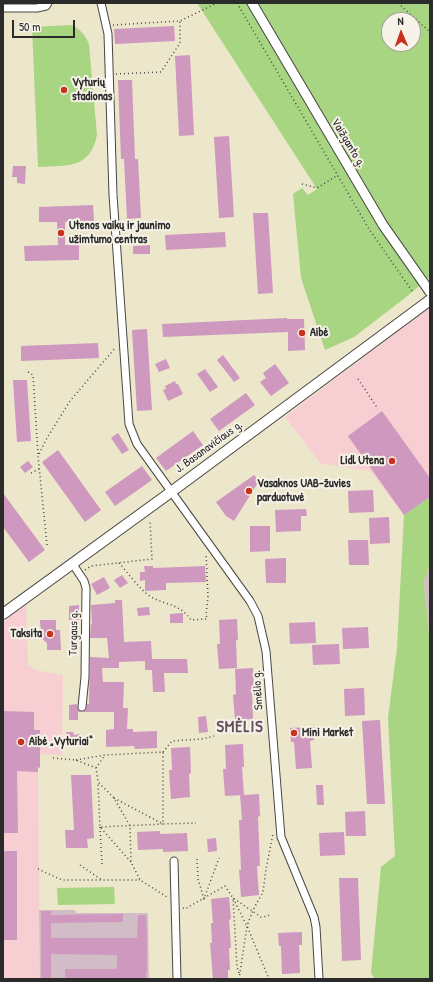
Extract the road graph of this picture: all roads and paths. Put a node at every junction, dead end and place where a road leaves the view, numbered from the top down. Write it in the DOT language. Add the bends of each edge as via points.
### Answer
graph roads {
  1 [pos="48,3"];
  2 [pos="101,3"];
  3 [pos="217,3"];
  4 [pos="237,3"];
  5 [pos="252,3"];
  6 [pos="398,3"];
  7 [pos="3,8"];
  8 [pos="180,21"];
  9 [pos="105,26"];
  10 [pos="430,32"];
  11 [pos="109,75"];
  12 [pos="338,175"];
  13 [pos="302,184"];
  14 [pos="412,291"];
  15 [pos="430,292"];
  16 [pos="430,300"];
  17 [pos="124,338"];
  18 [pos="28,372"];
  19 [pos="358,379"];
  20 [pos="378,409"];
  21 [pos="38,456"];
  22 [pos="39,469"];
  23 [pos="31,473"];
  24 [pos="171,492"];
  25 [pos="154,504"];
  26 [pos="47,545"];
  27 [pos="206,550"];
  28 [pos="72,563"];
  29 [pos="119,563"];
  30 [pos="79,573"];
  31 [pos="3,614"];
  32 [pos="82,707"];
  33 [pos="214,736"];
  34 [pos="163,752"];
  35 [pos="105,755"];
  36 [pos="53,758"];
  37 [pos="76,760"];
  38 [pos="96,768"];
  39 [pos="98,782"];
  40 [pos="114,798"];
  41 [pos="196,823"];
  42 [pos="163,824"];
  43 [pos="130,826"];
  44 [pos="280,826"];
  45 [pos="100,828"];
  46 [pos="219,858"];
  47 [pos="197,859"];
  48 [pos="174,861"];
  49 [pos="131,862"];
  50 [pos="102,864"];
  51 [pos="80,865"];
  52 [pos="38,870"];
  53 [pos="102,880"];
  54 [pos="140,880"];
  55 [pos="233,898"];
  56 [pos="204,899"];
  57 [pos="175,903"];
  58 [pos="253,910"];
  59 [pos="271,912"];
  60 [pos="247,926"];
  61 [pos="239,973"];
  62 [pos="177,979"];
  63 [pos="238,979"];
  64 [pos="269,979"];
  65 [pos="319,979"];
  1 -- 7 [label="street" via="37,8"];
  2 -- 9 [label="street, Smėlio g."];
  3 -- 8 [label="path"];
  4 -- 12 [label="path"];
  5 -- 15 [label="main road, Vaižganto g." via="383,225"];
  6 -- 10 [label="path"];
  8 -- 9 [label="path"];
  8 -- 11 [label="path" via="180,43 161,72"];
  9 -- 11 [label="street, Smėlio g." via="108,34"];
  11 -- 17 [label="street, Smėlio g." via="113,195"];
  12 -- 13 [label="path" via="317,188"];
  12 -- 14 [label="path" via="369,229"];
  16 -- 24 [label="main road, J. Basanavičiaus g."];
  17 -- 21 [label="path" via="70,401"];
  17 -- 24 [label="street, Smėlio g." via="129,424 137,444"];
  18 -- 21 [label="path" via="33,375"];
  19 -- 20 [label="path"];
  21 -- 22 [label="path"];
  22 -- 23 [label="path"];
  22 -- 26 [label="path"];
  24 -- 25 [label="main road, J. Basanavičiaus g."];
  24 -- 44 [label="street, Smėlio g." via="250,601 258,616 266,651"];
  25 -- 28 [label="main road, J. Basanavičiaus g."];
  25 -- 29 [label="path" via="155,510 150,515 152,560"];
  27 -- 29 [label="path" via="207,619 191,620 187,614 174,606 151,596"];
  28 -- 30 [label="street, Turgaus g."];
  28 -- 31 [label="main road, J. Basanavičiaus g."];
  29 -- 30 [label="path" via="91,566"];
  30 -- 32 [label="street, Turgaus g." via="86,588"];
  33 -- 34 [label="path" via="172,742"];
  34 -- 35 [label="path"];
  34 -- 42 [label="path"];
  35 -- 37 [label="path"];
  35 -- 38 [label="path"];
  36 -- 37 [label="path"];
  37 -- 38 [label="path"];
  38 -- 39 [label="path"];
  39 -- 40 [label="path"];
  39 -- 45 [label="path"];
  40 -- 42 [label="path"];
  40 -- 43 [label="path"];
  41 -- 42 [label="path"];
  42 -- 43 [label="path"];
  43 -- 45 [label="path"];
  43 -- 49 [label="path"];
  44 -- 58 [label="path" via="274,831 263,892"];
  44 -- 65 [label="street, Smėlio g." via="281,837 314,917"];
  45 -- 49 [label="path"];
  45 -- 50 [label="path"];
  46 -- 56 [label="path"];
  47 -- 56 [label="path" via="198,879"];
  48 -- 57 [label="street"];
  49 -- 54 [label="path"];
  51 -- 53 [label="path"];
  52 -- 53 [label="path" via="62,880"];
  53 -- 54 [label="path"];
  54 -- 57 [label="path"];
  55 -- 56 [label="path" via="225,886"];
  55 -- 58 [label="path"];
  55 -- 60 [label="path"];
  55 -- 61 [label="path"];
  56 -- 57 [label="path" via="185,909"];
  57 -- 62 [label="street"];
  58 -- 59 [label="path" via="261,916 268,916"];
  58 -- 60 [label="path"];
  60 -- 61 [label="path"];
  60 -- 64 [label="path"];
  61 -- 63 [label="path"];
}
